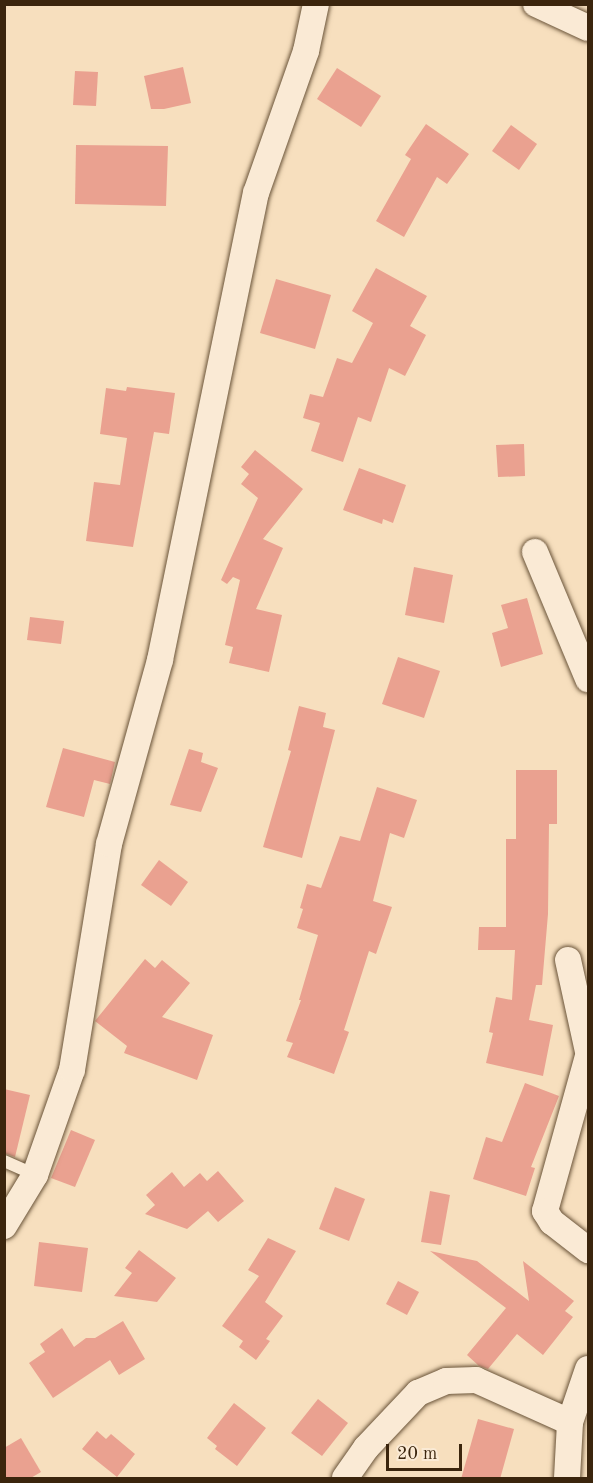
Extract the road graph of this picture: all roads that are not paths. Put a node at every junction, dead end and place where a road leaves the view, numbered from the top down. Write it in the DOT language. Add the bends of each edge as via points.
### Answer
graph roads {
  1 [pos="316,4"];
  2 [pos="536,4"];
  3 [pos="588,28"];
  4 [pos="535,552"];
  5 [pos="588,679"];
  6 [pos="568,960"];
  7 [pos="588,1054"];
  8 [pos="4,1161"];
  9 [pos="35,1175"];
  10 [pos="4,1226"];
  11 [pos="588,1250"];
  12 [pos="586,1384"];
  13 [pos="570,1422"];
  14 [pos="345,1479"];
  15 [pos="567,1479"];
  1 -- 9 [label="street" via="306,51 256,193 160,660 109,844 72,1070"];
  2 -- 3 [label="street"];
  4 -- 5 [label="street"];
  6 -- 7 [label="street"];
  7 -- 11 [label="street" via="545,1211 552,1222"];
  8 -- 9 [label="lane"];
  9 -- 10 [label="street"];
  12 -- 13 [label="street"];
  13 -- 14 [label="street" via="476,1380 446,1381 418,1393 366,1448"];
  13 -- 15 [label="street"];
}
